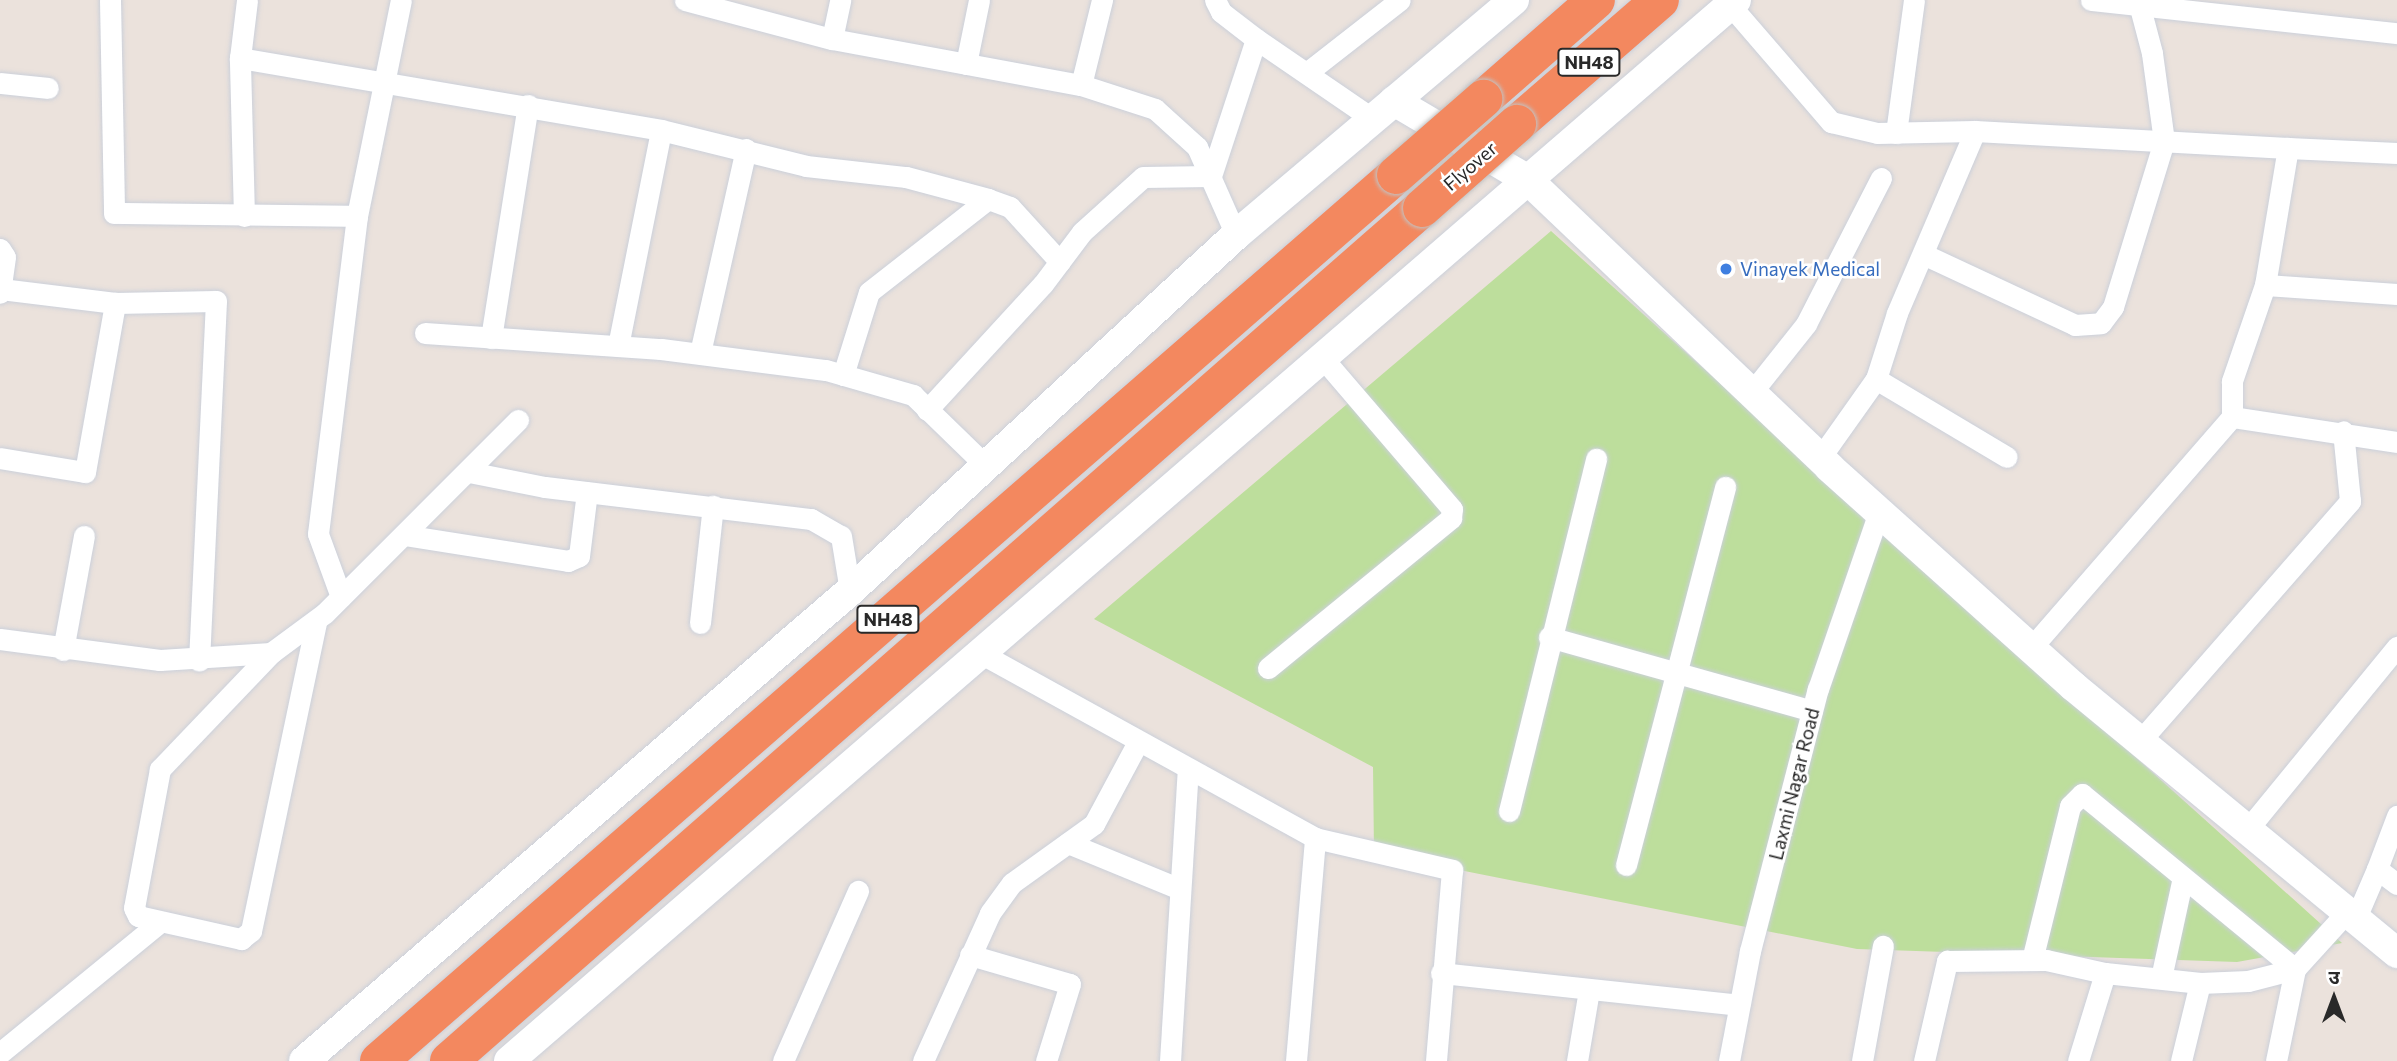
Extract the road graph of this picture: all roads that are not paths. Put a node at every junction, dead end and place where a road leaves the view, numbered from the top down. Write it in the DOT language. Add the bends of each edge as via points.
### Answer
graph roads {
  1 [pos="110,0"];
  2 [pos="247,0"];
  3 [pos="401,0"];
  4 [pos="685,0"];
  5 [pos="839,0"];
  6 [pos="979,0"];
  7 [pos="1102,0"];
  8 [pos="1215,0"];
  9 [pos="1399,0"];
  10 [pos="1514,0"];
  11 [pos="1597,0"];
  12 [pos="1660,0"];
  13 [pos="1914,0"];
  14 [pos="2091,0"];
  15 [pos="2138,2"];
  16 [pos="1733,3"];
  17 [pos="2397,33"];
  18 [pos="832,39"];
  19 [pos="1256,40"];
  20 [pos="240,58"];
  21 [pos="966,64"];
  22 [pos="1309,71"];
  23 [pos="0,83"];
  24 [pos="383,84"];
  25 [pos="1081,85"];
  26 [pos="48,88"];
  27 [pos="528,106"];
  28 [pos="1383,110"];
  29 [pos="661,130"];
  30 [pos="1975,131"];
  31 [pos="1896,133"];
  32 [pos="2164,141"];
  33 [pos="2288,148"];
  34 [pos="746,149"];
  35 [pos="2397,153"];
  36 [pos="1211,176"];
  37 [pos="1881,178"];
  38 [pos="1528,180"];
  39 [pos="988,199"];
  40 [pos="244,216"];
  41 [pos="357,216"];
  42 [pos="1236,235"];
  43 [pos="0,249"];
  44 [pos="1923,254"];
  45 [pos="1060,262"];
  46 [pos="2265,285"];
  47 [pos="0,291"];
  48 [pos="2397,294"];
  49 [pos="115,303"];
  50 [pos="425,333"];
  51 [pos="491,338"];
  52 [pos="618,346"];
  53 [pos="700,353"];
  54 [pos="1321,356"];
  55 [pos="842,374"];
  56 [pos="1876,379"];
  57 [pos="1752,392"];
  58 [pos="927,410"];
  59 [pos="2232,417"];
  60 [pos="518,420"];
  61 [pos="2343,430"];
  62 [pos="2397,442"];
  63 [pos="2007,457"];
  64 [pos="0,458"];
  65 [pos="1819,458"];
  66 [pos="1595,459"];
  67 [pos="987,467"];
  68 [pos="469,472"];
  69 [pos="1725,487"];
  70 [pos="587,492"];
  71 [pos="713,506"];
  72 [pos="1879,512"];
  73 [pos="404,535"];
  74 [pos="84,536"];
  75 [pos="850,591"];
  76 [pos="341,597"];
  77 [pos="316,622"];
  78 [pos="700,623"];
  79 [pos="1549,637"];
  80 [pos="0,639"];
  81 [pos="2397,647"];
  82 [pos="2031,648"];
  83 [pos="63,650"];
  84 [pos="271,653"];
  85 [pos="982,654"];
  86 [pos="199,661"];
  87 [pos="1268,668"];
  88 [pos="1676,673"];
  89 [pos="1812,711"];
  90 [pos="2140,741"];
  91 [pos="1138,743"];
  92 [pos="1188,770"];
  93 [pos="1509,810"];
  94 [pos="2397,816"];
  95 [pos="2246,830"];
  96 [pos="1315,838"];
  97 [pos="1068,843"];
  98 [pos="1626,865"];
  99 [pos="2376,869"];
  100 [pos="2183,877"];
  101 [pos="2397,884"];
  102 [pos="1180,889"];
  103 [pos="858,891"];
  104 [pos="2351,917"];
  105 [pos="160,922"];
  106 [pos="1883,946"];
  107 [pos="2397,953"];
  108 [pos="970,955"];
  109 [pos="2032,960"];
  110 [pos="2295,969"];
  111 [pos="1441,973"];
  112 [pos="2105,973"];
  113 [pos="2161,978"];
  114 [pos="2200,983"];
  115 [pos="1589,990"];
  116 [pos="1739,1005"];
  117 [pos="0,1054"];
  118 [pos="1735,1060"];
  119 [pos="304,1061"];
  120 [pos="379,1061"];
  121 [pos="449,1061"];
  122 [pos="509,1061"];
  123 [pos="783,1061"];
  124 [pos="923,1061"];
  125 [pos="1046,1061"];
  126 [pos="1170,1061"];
  127 [pos="1296,1061"];
  128 [pos="1436,1061"];
  129 [pos="1577,1061"];
  130 [pos="1862,1061"];
  131 [pos="1924,1061"];
  132 [pos="2078,1061"];
  133 [pos="2181,1061"];
  134 [pos="2276,1061"];
  1 -- 40 [label="street" via="111,210 126,215"];
  2 -- 20 [label="street"];
  3 -- 24 [label="street"];
  4 -- 18 [label="street"];
  5 -- 18 [label="street"];
  6 -- 21 [label="street"];
  7 -- 25 [label="street"];
  8 -- 19 [label="street" via="1221,12"];
  9 -- 22 [label="street"];
  10 -- 28 [label="street"];
  11 -- 120 [label="highway, NH48, bridge"];
  12 -- 121 [label="highway, Flyover / NH48, bridge"];
  13 -- 31 [label="street"];
  14 -- 15 [label="street"];
  15 -- 17 [label="street"];
  15 -- 32 [label="street"];
  16 -- 31 [label="street" via="1831,122"];
  16 -- 38 [label="street"];
  18 -- 21 [label="street"];
  19 -- 22 [label="street"];
  19 -- 36 [label="street"];
  20 -- 24 [label="street"];
  20 -- 40 [label="street"];
  21 -- 25 [label="street"];
  22 -- 28 [label="street"];
  23 -- 26 [label="street"];
  24 -- 27 [label="street"];
  24 -- 41 [label="street"];
  25 -- 36 [label="street" via="1155,109 1197,147"];
  27 -- 29 [label="street"];
  27 -- 51 [label="street"];
  28 -- 38 [label="street"];
  28 -- 42 [label="street"];
  29 -- 34 [label="street"];
  29 -- 52 [label="street"];
  30 -- 31 [label="street"];
  30 -- 32 [label="street"];
  30 -- 44 [label="street"];
  32 -- 33 [label="street"];
  32 -- 44 [label="street" via="2113,307 2101,323 2075,325"];
  33 -- 35 [label="street"];
  33 -- 46 [label="street"];
  34 -- 39 [label="street" via="806,166 906,177"];
  34 -- 53 [label="street"];
  36 -- 42 [label="street"];
  36 -- 45 [label="street" via="1143,177 1082,233"];
  37 -- 57 [label="street" via="1806,324"];
  38 -- 54 [label="street"];
  38 -- 57 [label="street"];
  39 -- 45 [label="street" via="1010,207"];
  39 -- 55 [label="street" via="869,292"];
  40 -- 41 [label="street"];
  41 -- 76 [label="street" via="318,534"];
  42 -- 67 [label="street"];
  43 -- 47 [label="street" via="5,257"];
  44 -- 56 [label="street"];
  45 -- 58 [label="street"];
  46 -- 48 [label="street"];
  46 -- 59 [label="street" via="2232,381"];
  47 -- 49 [label="street"];
  49 -- 64 [label="street" via="85,472"];
  49 -- 86 [label="street" via="218,304"];
  50 -- 51 [label="street"];
  51 -- 52 [label="street"];
  52 -- 53 [label="street"];
  53 -- 55 [label="street"];
  54 -- 85 [label="street"];
  54 -- 87 [label="street" via="1452,509 1451,518"];
  55 -- 58 [label="street" via="913,395"];
  56 -- 63 [label="street"];
  56 -- 65 [label="street"];
  57 -- 65 [label="street"];
  58 -- 67 [label="street"];
  59 -- 61 [label="street"];
  59 -- 82 [label="street"];
  60 -- 68 [label="street"];
  61 -- 62 [label="street"];
  61 -- 90 [label="street" via="2350,501"];
  65 -- 72 [label="street"];
  66 -- 79 [label="street"];
  67 -- 75 [label="street"];
  68 -- 70 [label="street"];
  68 -- 73 [label="street"];
  69 -- 88 [label="street"];
  70 -- 71 [label="street"];
  70 -- 73 [label="street" via="579,556 568,561"];
  71 -- 75 [label="street" via="828,524 841,536"];
  71 -- 78 [label="street"];
  72 -- 82 [label="street"];
  72 -- 89 [label="street, Laxmi Nagar Road"];
  73 -- 76 [label="street"];
  74 -- 83 [label="street"];
  75 -- 119 [label="street"];
  76 -- 77 [label="street"];
  77 -- 84 [label="street"];
  77 -- 105 [label="street" via="251,932 241,939"];
  79 -- 88 [label="street"];
  79 -- 93 [label="street"];
  80 -- 83 [label="street"];
  81 -- 95 [label="street"];
  82 -- 90 [label="street"];
  83 -- 86 [label="street"];
  84 -- 86 [label="street"];
  84 -- 105 [label="street" via="160,769 134,908 138,916"];
  85 -- 91 [label="street"];
  85 -- 122 [label="street"];
  88 -- 89 [label="street"];
  88 -- 98 [label="street"];
  89 -- 116 [label="street, Laxmi Nagar Road"];
  90 -- 95 [label="street"];
  91 -- 92 [label="street"];
  91 -- 97 [label="street" via="1094,824"];
  92 -- 96 [label="street"];
  92 -- 102 [label="street"];
  94 -- 99 [label="street"];
  95 -- 104 [label="street"];
  96 -- 111 [label="street" via="1452,870"];
  96 -- 127 [label="street"];
  97 -- 102 [label="street"];
  97 -- 108 [label="street" via="1012,883"];
  99 -- 101 [label="street"];
  99 -- 104 [label="street"];
  100 -- 109 [label="street" via="2082,794 2073,798"];
  100 -- 110 [label="street"];
  100 -- 113 [label="street"];
  102 -- 126 [label="street"];
  103 -- 123 [label="street"];
  104 -- 107 [label="street"];
  104 -- 110 [label="street"];
  105 -- 117 [label="street"];
  106 -- 130 [label="street"];
  108 -- 124 [label="street"];
  108 -- 125 [label="street" via="1070,984"];
  109 -- 112 [label="street"];
  109 -- 131 [label="street" via="1947,961"];
  110 -- 114 [label="street" via="2248,981"];
  110 -- 134 [label="street"];
  111 -- 115 [label="street"];
  111 -- 128 [label="street"];
  112 -- 113 [label="street"];
  112 -- 132 [label="street"];
  113 -- 114 [label="street"];
  114 -- 133 [label="street"];
  115 -- 116 [label="street"];
  115 -- 129 [label="street"];
  116 -- 118 [label="street, Laxmi Nagar Road"];
}
